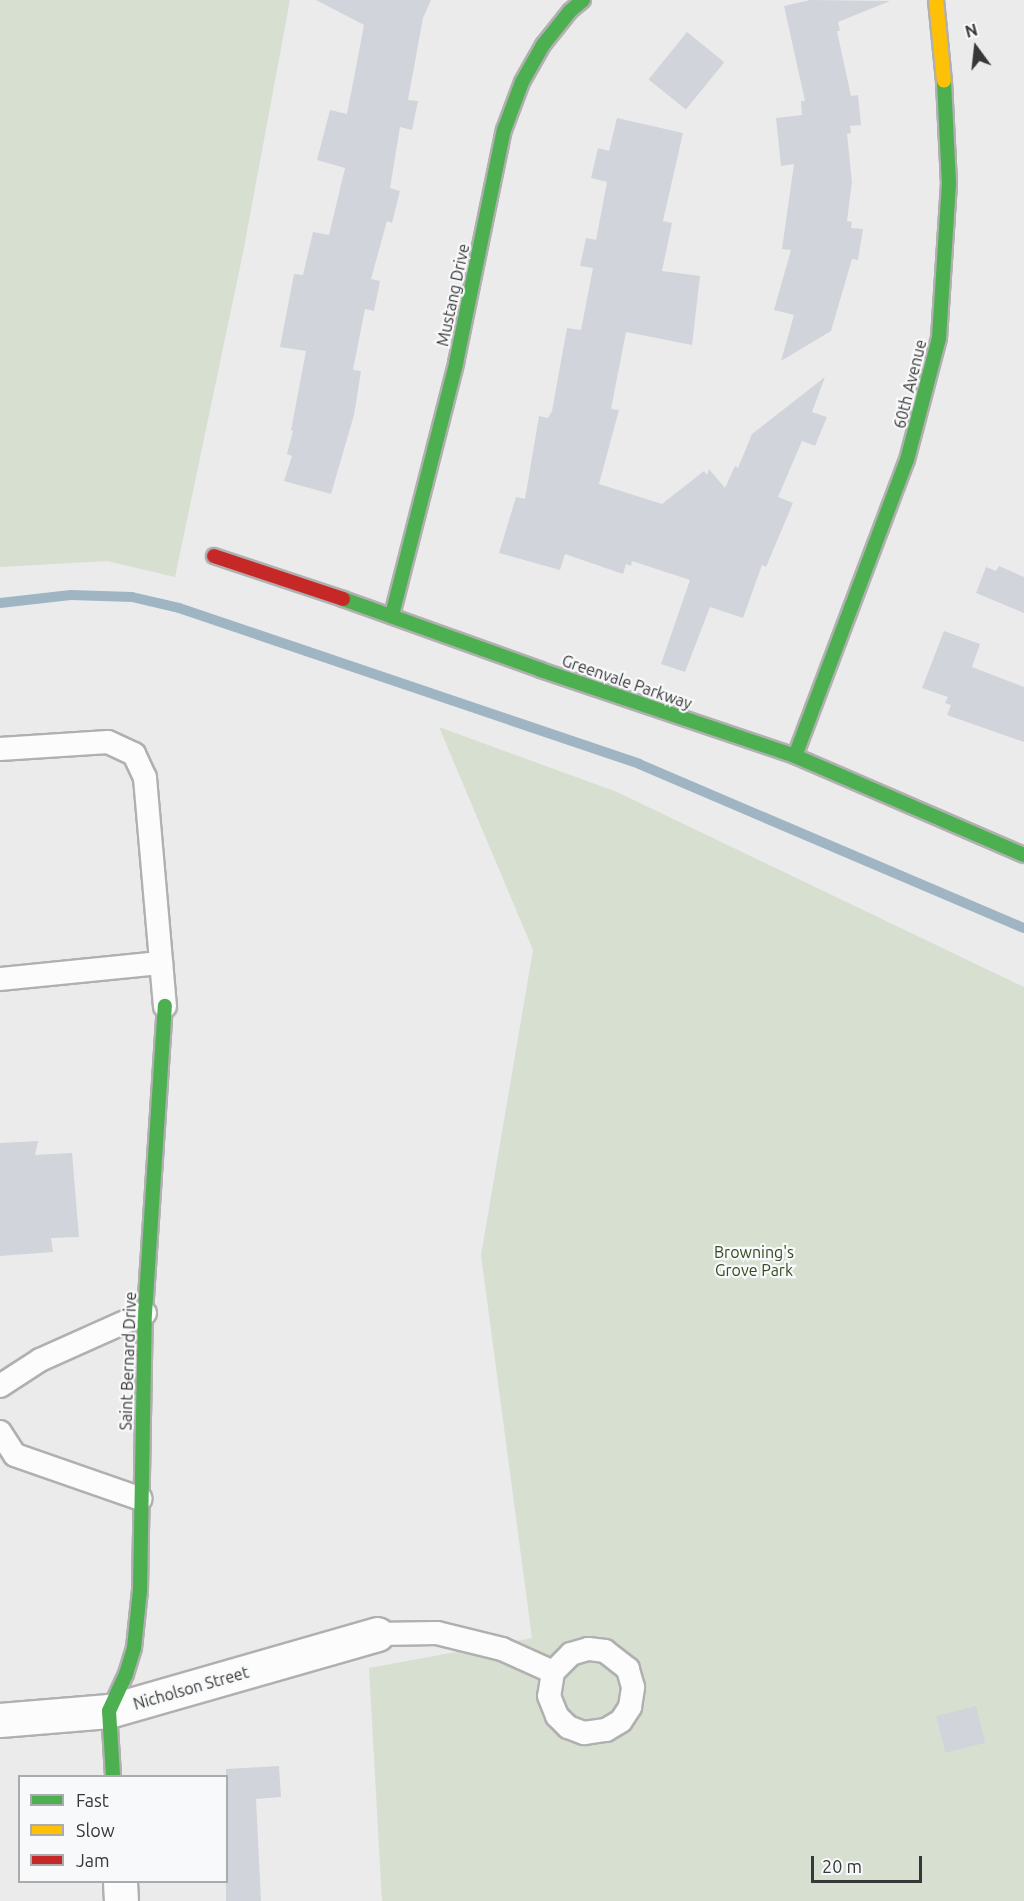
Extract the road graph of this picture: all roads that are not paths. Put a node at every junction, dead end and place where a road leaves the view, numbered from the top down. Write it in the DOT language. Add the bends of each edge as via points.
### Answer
graph roads {
  1 [pos="583,0"];
  2 [pos="936,0"];
  3 [pos="214,556"];
  4 [pos="392,615"];
  5 [pos="0,749"];
  6 [pos="795,756"];
  7 [pos="1024,855"];
  8 [pos="161,963"];
  9 [pos="0,979"];
  10 [pos="165,1006"];
  11 [pos="145,1312"];
  12 [pos="0,1386"];
  13 [pos="0,1432"];
  14 [pos="141,1499"];
  15 [pos="377,1634"];
  16 [pos="553,1672"];
  17 [pos="109,1712"];
  18 [pos="0,1720"];
  19 [pos="113,1775"];
  20 [pos="120,1883"];
  21 [pos="121,1901"];
  1 -- 4 [label="street, Mustang Drive" via="543,45 522,82 504,130 456,363"];
  2 -- 6 [label="street, 60th Avenue" via="949,184 939,338 907,460"];
  3 -- 4 [label="street, Greenvale Parkway"];
  4 -- 6 [label="street, Greenvale Parkway"];
  5 -- 8 [label="lane" via="108,742 134,754 145,778"];
  6 -- 7 [label="street, Greenvale Parkway"];
  8 -- 9 [label="lane"];
  8 -- 10 [label="lane"];
  10 -- 11 [label="street, Saint Bernard Drive"];
  11 -- 12 [label="lane" via="40,1360"];
  11 -- 14 [label="street, Saint Bernard Drive"];
  13 -- 14 [label="lane" via="15,1455"];
  14 -- 17 [label="street, Saint Bernard Drive" via="140,1590 134,1648"];
  15 -- 16 [label="lane" via="437,1633 502,1649"];
  15 -- 17 [label="street, Nicholson Street"];
  17 -- 18 [label="street, Nicholson Street"];
  17 -- 19 [label="street"];
  20 -- 21 [label="street"];
}
